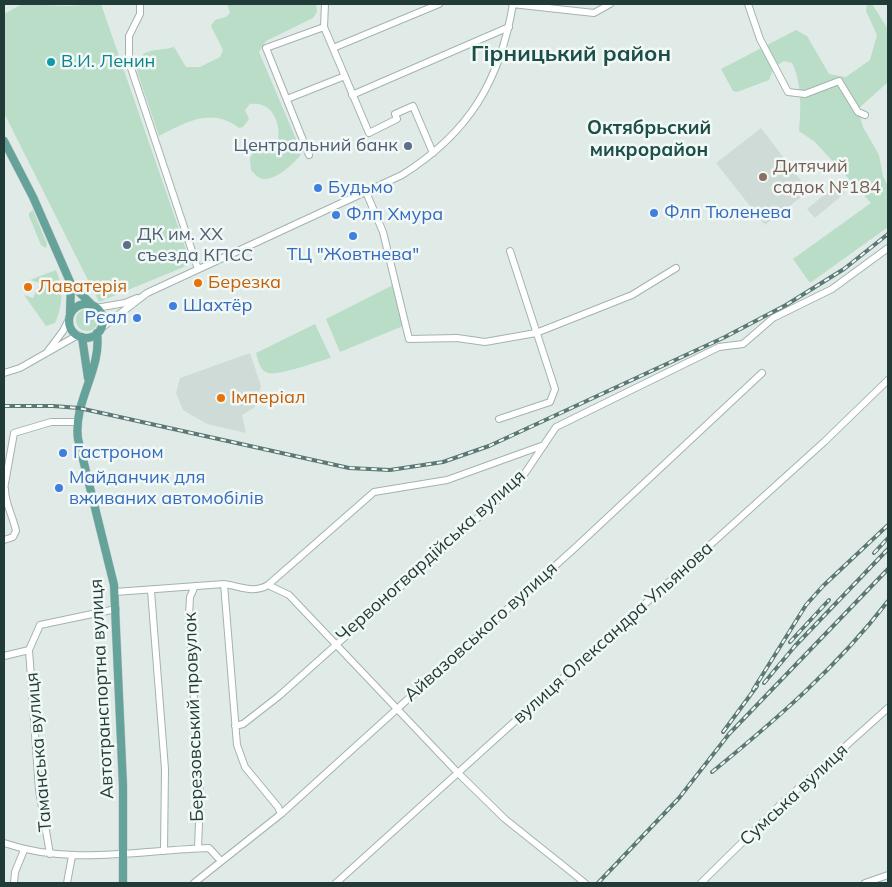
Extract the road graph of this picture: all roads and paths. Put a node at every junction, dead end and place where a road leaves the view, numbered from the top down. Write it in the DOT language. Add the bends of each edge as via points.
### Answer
graph roads {
  1 [pos="140,4"];
  2 [pos="325,4"];
  3 [pos="440,4"];
  4 [pos="512,4"];
  5 [pos="610,4"];
  6 [pos="748,4"];
  7 [pos="324,27"];
  8 [pos="509,27"];
  9 [pos="333,48"];
  10 [pos="344,76"];
  11 [pos="352,94"];
  12 [pos="287,99"];
  13 [pos="864,115"];
  14 [pos="4,141"];
  15 [pos="433,153"];
  16 [pos="309,155"];
  17 [pos="366,192"];
  18 [pos="888,248"];
  19 [pos="510,251"];
  20 [pos="676,268"];
  21 [pos="198,269"];
  22 [pos="71,284"];
  23 [pos="147,294"];
  24 [pos="94,306"];
  25 [pos="70,316"];
  26 [pos="98,331"];
  27 [pos="537,333"];
  28 [pos="80,336"];
  29 [pos="44,355"];
  30 [pos="4,373"];
  31 [pos="762,373"];
  32 [pos="89,380"];
  33 [pos="888,380"];
  34 [pos="500,418"];
  35 [pos="76,422"];
  36 [pos="544,445"];
  37 [pos="4,489"];
  38 [pos="4,540"];
  39 [pos="224,584"];
  40 [pos="268,585"];
  41 [pos="195,586"];
  42 [pos="151,591"];
  43 [pos="115,592"];
  44 [pos="116,609"];
  45 [pos="336,643"];
  46 [pos="30,650"];
  47 [pos="4,656"];
  48 [pos="397,707"];
  49 [pos="888,708"];
  50 [pos="235,726"];
  51 [pos="458,773"];
  52 [pos="281,814"];
  53 [pos="4,843"];
  54 [pos="198,848"];
  55 [pos="24,850"];
  56 [pos="164,851"];
  57 [pos="50,854"];
  58 [pos="124,854"];
  59 [pos="72,856"];
  60 [pos="221,862"];
  61 [pos="888,875"];
  62 [pos="14,883"];
  63 [pos="68,883"];
  64 [pos="123,883"];
  65 [pos="194,883"];
  66 [pos="336,883"];
  67 [pos="585,883"];
  68 [pos="701,883"];
  69 [pos="865,883"];
  1 -- 21 [label="street" via="140,14 129,36 129,62"];
  2 -- 7 [label="street"];
  3 -- 9 [label="street"];
  4 -- 5 [label="street" via="594,13"];
  4 -- 8 [label="street"];
  6 -- 13 [label="street" via="760,39 788,92 805,94 839,81 858,112"];
  7 -- 9 [label="street"];
  7 -- 12 [label="street" via="266,48"];
  8 -- 11 [label="street"];
  8 -- 15 [label="street" via="490,83 468,118"];
  9 -- 10 [label="street"];
  10 -- 11 [label="street"];
  10 -- 12 [label="street"];
  11 -- 15 [label="street" via="368,133 397,119 395,114 413,106"];
  12 -- 16 [label="street"];
  14 -- 22 [label="main road"];
  15 -- 17 [label="street" via="402,175"];
  17 -- 21 [label="street"];
  17 -- 27 [label="street" via="383,232 409,340 457,338 485,342"];
  18 -- 36 [label="street, Червоногвардійська вулиця" via="832,289 772,318 743,344 719,348 556,427"];
  19 -- 27 [label="street"];
  20 -- 27 [label="street" via="632,295"];
  21 -- 23 [label="street"];
  22 -- 24 [label="main road"];
  22 -- 25 [label="main road"];
  23 -- 24 [label="street" via="126,303"];
  23 -- 26 [label="street"];
  24 -- 25 [label="main road" via="84,304 76,307"];
  24 -- 26 [label="main road" via="101,314"];
  25 -- 28 [label="main road" via="71,328"];
  25 -- 29 [label="street"];
  26 -- 28 [label="main road" via="91,336"];
  26 -- 32 [label="main road" via="97,355"];
  27 -- 34 [label="street" via="555,389 550,402"];
  28 -- 29 [label="street"];
  28 -- 32 [label="main road"];
  29 -- 30 [label="street"];
  31 -- 48 [label="street, Айвазовського вулиця" via="577,546"];
  32 -- 35 [label="main road"];
  33 -- 51 [label="street, вулиця Олександра Ульянова" via="802,462"];
  35 -- 37 [label="street" via="51,422 14,433"];
  35 -- 43 [label="main road, Автотранспортна вулиця"];
  36 -- 40 [label="street" via="447,480 374,492"];
  36 -- 45 [label="street, Червоногвардійська вулиця" via="521,479"];
  37 -- 38 [label="street" via="5,502 16,531 13,537"];
  39 -- 40 [label="street" via="249,590 261,590"];
  39 -- 41 [label="street"];
  39 -- 50 [label="street"];
  40 -- 45 [label="street" via="289,595"];
  41 -- 42 [label="street"];
  41 -- 54 [label="street, Березовський провулок" via="190,597 189,616 200,798"];
  42 -- 43 [label="street"];
  42 -- 56 [label="street" via="165,769"];
  43 -- 44 [label="main road, Автотранспортна вулиця"];
  44 -- 46 [label="street" via="40,625"];
  44 -- 58 [label="main road, Автотранспортна вулиця"];
  45 -- 48 [label="street"];
  45 -- 50 [label="street, Червоногвардійська вулиця" via="279,696 243,724"];
  46 -- 47 [label="street"];
  46 -- 57 [label="street, Таманська вулиця" via="39,790"];
  48 -- 51 [label="street"];
  48 -- 52 [label="street, Айвазовського вулиця"];
  49 -- 68 [label="street, Сумська вулиця" via="780,805"];
  50 -- 52 [label="street" via="237,745 245,767"];
  51 -- 66 [label="street, вулиця Олександра Ульянова"];
  51 -- 67 [label="street" via="505,819"];
  52 -- 60 [label="street, Айвазовського вулиця"];
  53 -- 55 [label="street"];
  54 -- 56 [label="street"];
  54 -- 60 [label="street" via="209,848"];
  55 -- 57 [label="street"];
  55 -- 62 [label="street, Таманська вулиця"];
  56 -- 58 [label="street"];
  57 -- 59 [label="street"];
  58 -- 59 [label="street"];
  58 -- 64 [label="main road, Автотранспортна вулиця"];
  59 -- 63 [label="street"];
  60 -- 65 [label="street, Айвазовського вулиця"];
  61 -- 69 [label="street"];
}
